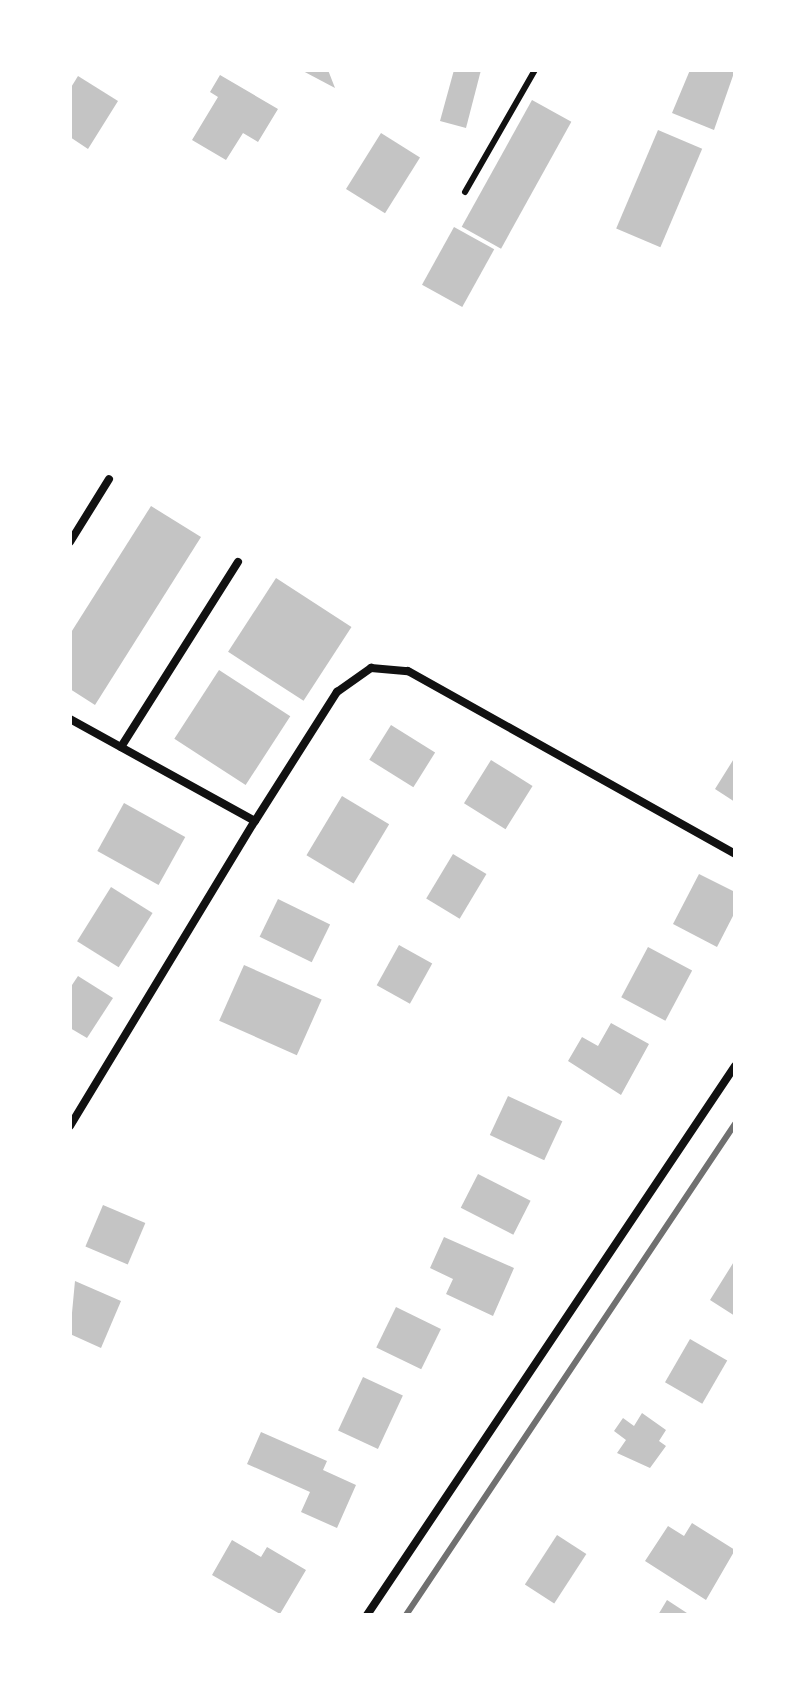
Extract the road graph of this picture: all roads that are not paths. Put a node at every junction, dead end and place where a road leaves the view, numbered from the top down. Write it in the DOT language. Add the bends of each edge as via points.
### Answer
graph roads {
  1 [pos="535,70"];
  2 [pos="465,192"];
  3 [pos="109,479"];
  4 [pos="70,542"];
  5 [pos="238,562"];
  6 [pos="70,719"];
  7 [pos="121,747"];
  8 [pos="255,821"];
  9 [pos="735,854"];
  10 [pos="735,1066"];
  11 [pos="70,1126"];
  12 [pos="367,1615"];
  1 -- 2 [label="lane"];
  3 -- 4 [label="street"];
  5 -- 7 [label="street"];
  6 -- 7 [label="street"];
  7 -- 8 [label="street"];
  8 -- 9 [label="street" via="337,692 371,668 408,671"];
  8 -- 11 [label="street"];
  10 -- 12 [label="street"];
}
